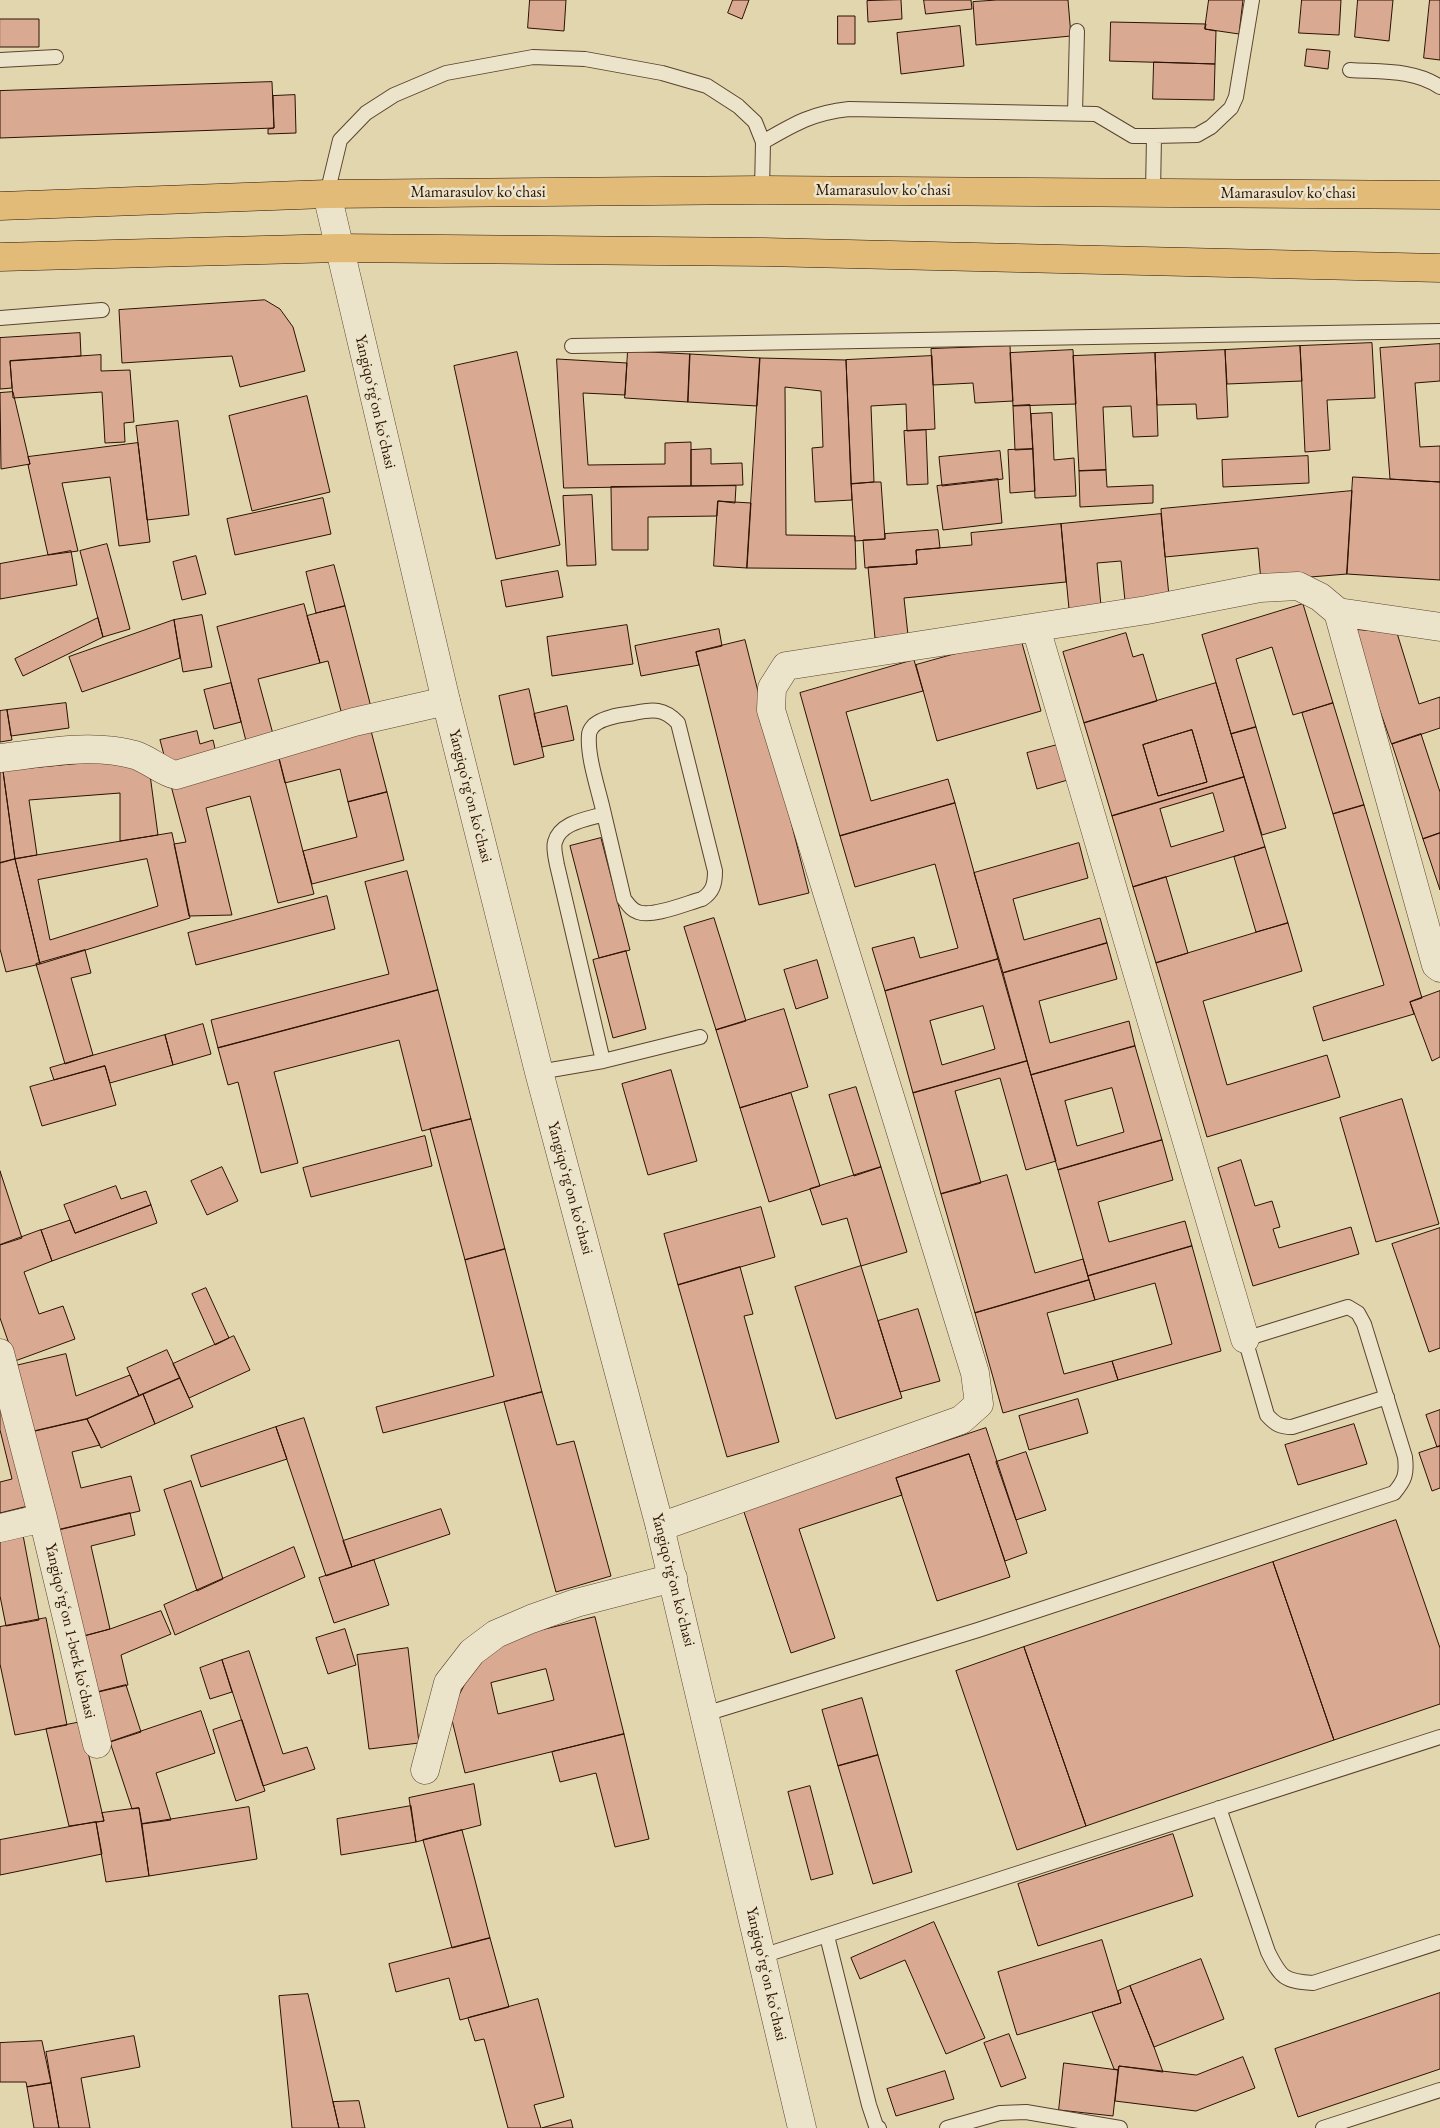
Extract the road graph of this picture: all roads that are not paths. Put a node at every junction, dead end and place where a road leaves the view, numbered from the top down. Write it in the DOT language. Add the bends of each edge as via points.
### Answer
graph roads {
  1 [pos="1252,0"];
  2 [pos="1077,31"];
  3 [pos="56,57"];
  4 [pos="0,60"];
  5 [pos="1350,70"];
  6 [pos="1440,87"];
  7 [pos="1075,113"];
  8 [pos="1154,136"];
  9 [pos="763,142"];
  10 [pos="762,190"];
  11 [pos="1153,193"];
  12 [pos="327,194"];
  13 [pos="1440,195"];
  14 [pos="0,206"];
  15 [pos="339,248"];
  16 [pos="0,256"];
  17 [pos="1440,268"];
  18 [pos="102,310"];
  19 [pos="0,318"];
  20 [pos="1440,330"];
  21 [pos="572,346"];
  22 [pos="1338,612"];
  23 [pos="1440,627"];
  24 [pos="1036,628"];
  25 [pos="446,701"];
  26 [pos="0,758"];
  27 [pos="604,814"];
  28 [pos="1440,968"];
  29 [pos="700,1037"];
  30 [pos="603,1062"];
  31 [pos="540,1072"];
  32 [pos="1245,1339"];
  33 [pos="0,1353"];
  34 [pos="1387,1397"];
  35 [pos="43,1518"];
  36 [pos="660,1527"];
  37 [pos="0,1528"];
  38 [pos="672,1578"];
  39 [pos="704,1714"];
  40 [pos="1440,1737"];
  41 [pos="98,1744"];
  42 [pos="425,1770"];
  43 [pos="1220,1808"];
  44 [pos="827,1936"];
  45 [pos="1440,1942"];
  46 [pos="762,1956"];
  47 [pos="1440,2090"];
  48 [pos="802,2128"];
  49 [pos="879,2128"];
  50 [pos="947,2128"];
  51 [pos="1120,2128"];
  52 [pos="1324,2128"];
  1 -- 8 [label="lane" via="1236,97 1231,108 1197,135"];
  2 -- 7 [label="lane"];
  3 -- 4 [label="lane"];
  5 -- 6 [label="lane" via="1407,74 1422,77"];
  7 -- 8 [label="lane" via="1096,114 1133,136"];
  7 -- 9 [label="lane" via="849,109 817,114"];
  8 -- 11 [label="lane"];
  9 -- 10 [label="lane"];
  9 -- 12 [label="lane" via="755,122 738,106 707,86 662,73 585,59 533,57 446,73 387,99 366,113 340,140"];
  10 -- 11 [label="main road, Mamarasulov ko'chasi"];
  10 -- 12 [label="main road, Mamarasulov ko'chasi"];
  11 -- 13 [label="main road, Mamarasulov ko'chasi"];
  12 -- 14 [label="main road"];
  12 -- 15 [label="street, Yangiqoʻrgʻon koʻchasi"];
  15 -- 16 [label="main road"];
  15 -- 17 [label="main road" via="764,252"];
  15 -- 25 [label="street, Yangiqoʻrgʻon koʻchasi"];
  18 -- 19 [label="lane"];
  20 -- 21 [label="lane"];
  22 -- 23 [label="street"];
  22 -- 24 [label="street" via="1320,597 1298,586 1260,588"];
  22 -- 28 [label="street" via="1436,964"];
  24 -- 32 [label="street"];
  24 -- 36 [label="street" via="786,666 772,688 771,710 975,1374 978,1404 961,1420"];
  25 -- 26 [label="street" via="354,722 176,775 135,756 114,752 57,751"];
  25 -- 31 [label="street, Yangiqoʻrgʻon koʻchasi"];
  27 -- 27 [label="lane" via="624,898 630,908 650,914 710,894 716,871 678,723 669,713 659,709 647,710 605,719 595,724 589,733"];
  27 -- 30 [label="lane" via="574,822 560,832 554,843"];
  29 -- 30 [label="lane"];
  30 -- 31 [label="lane"];
  31 -- 36 [label="street, Yangiqoʻrgʻon koʻchasi"];
  32 -- 34 [label="lane" via="1348,1307 1358,1313 1364,1324"];
  32 -- 34 [label="lane" via="1267,1415 1282,1427 1292,1428"];
  33 -- 35 [label="street, Yangiqoʻrgʻon 1-berk koʻchasi"];
  34 -- 39 [label="lane" via="1407,1473 1394,1493 978,1630"];
  35 -- 37 [label="street"];
  35 -- 41 [label="street, Yangiqoʻrgʻon 1-berk koʻchasi"];
  36 -- 38 [label="street, Yangiqoʻrgʻon koʻchasi"];
  38 -- 39 [label="street, Yangiqoʻrgʻon koʻchasi"];
  38 -- 42 [label="street" via="576,1603 531,1619 496,1634 472,1652 448,1683"];
  39 -- 46 [label="street, Yangiqoʻrgʻon koʻchasi"];
  40 -- 43 [label="lane"];
  43 -- 44 [label="lane"];
  43 -- 45 [label="lane" via="1268,1952 1278,1971 1291,1982 1313,1984"];
  44 -- 46 [label="lane"];
  44 -- 49 [label="lane" via="869,2105"];
  46 -- 48 [label="street, Yangiqoʻrgʻon koʻchasi"];
  47 -- 52 [label="lane"];
  50 -- 51 [label="lane" via="1000,2113 1026,2112"];
}
